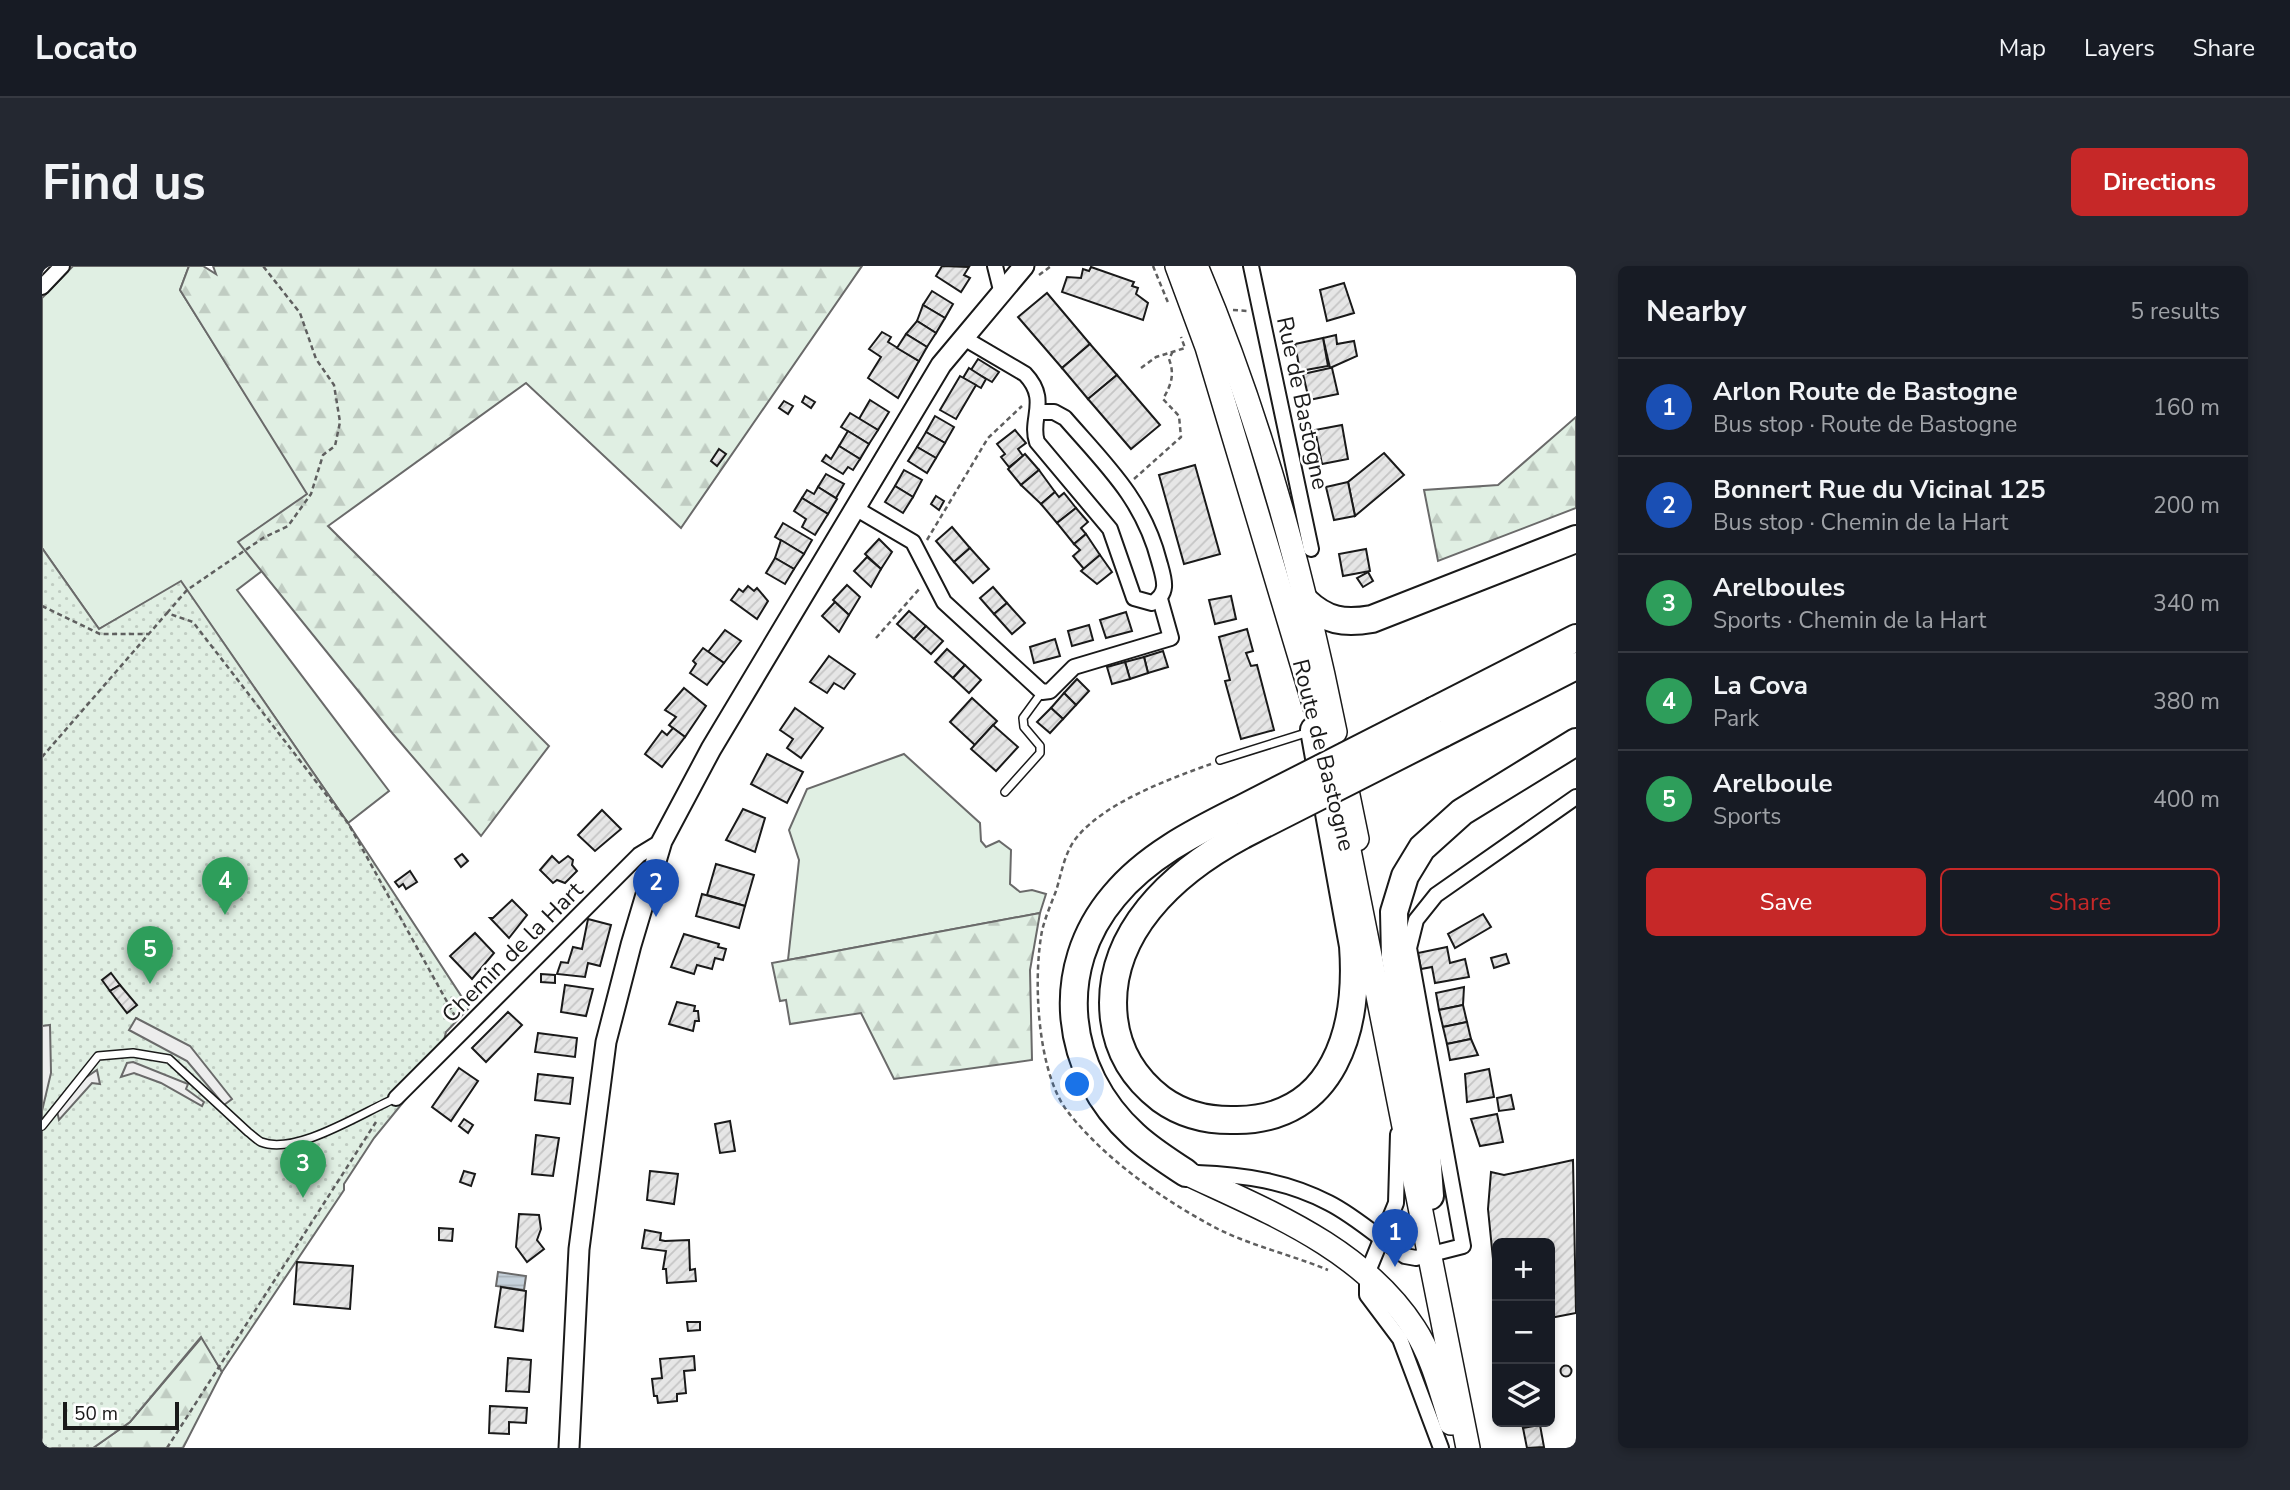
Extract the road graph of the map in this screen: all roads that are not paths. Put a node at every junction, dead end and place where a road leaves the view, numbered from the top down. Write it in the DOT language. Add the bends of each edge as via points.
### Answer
graph roads {
  1 [pos="62,266"];
  2 [pos="995,266"];
  3 [pos="1024,266"];
  4 [pos="1177,266"];
  5 [pos="1196,266"];
  6 [pos="1251,266"];
  7 [pos="42,287"];
  8 [pos="1001,290"];
  9 [pos="962,337"];
  10 [pos="1039,412"];
  11 [pos="855,508"];
  12 [pos="1576,539"];
  13 [pos="1311,549"];
  14 [pos="1160,598"];
  15 [pos="1305,601"];
  16 [pos="1576,638"];
  17 [pos="1576,666"];
  18 [pos="1308,691"];
  19 [pos="1042,692"];
  20 [pos="1438,722"];
  21 [pos="1314,730"];
  22 [pos="1576,742"];
  23 [pos="1220,760"];
  24 [pos="1005,792"];
  25 [pos="1576,797"];
  26 [pos="1240,823"];
  27 [pos="662,841"];
  28 [pos="1399,1094"];
  29 [pos="396,1098"];
  30 [pos="42,1126"];
  31 [pos="1186,1173"];
  32 [pos="1430,1196"];
  33 [pos="1381,1239"];
  34 [pos="1436,1253"];
  35 [pos="1367,1274"];
  36 [pos="569,1448"];
  37 [pos="1441,1448"];
  38 [pos="1459,1448"];
  39 [pos="1468,1448"];
  40 [pos="1484,1448"];
  1 -- 7 [label="street"];
  2 -- 8 [label="street"];
  3 -- 8 [label="street"];
  4 -- 18 [label="main road, Route de Bastogne" via="1207,347"];
  5 -- 15 [label="main road, Route de Bastogne" via="1259,434"];
  6 -- 13 [label="street, Rue de Bastogne"];
  8 -- 9 [label="street"];
  9 -- 10 [label="street" via="1025,374 1032,381"];
  9 -- 11 [label="street"];
  10 -- 14 [label="street" via="1065,418 1125,486 1151,531 1165,581"];
  10 -- 14 [label="street" via="1037,442 1110,529 1135,598 1152,603"];
  11 -- 19 [label="street" via="913,542 943,602"];
  11 -- 27 [label="street" via="711,749"];
  12 -- 15 [label="highway" via="1372,620 1331,620"];
  14 -- 19 [label="street" via="1171,638 1074,667 1050,691"];
  15 -- 32 [label="main road, Route de Bastogne" via="1317,641"];
  16 -- 20 [label="highway"];
  17 -- 20 [label="highway"];
  18 -- 21 [label="main road"];
  18 -- 28 [label="main road, Route de Bastogne" via="1327,747"];
  19 -- 24 [label="lane" via="1023,718 1040,753"];
  20 -- 26 [label="highway, bridge"];
  21 -- 23 [label="lane"];
  21 -- 26 [label="highway" via="1353,946 1355,974 1348,1033 1321,1084 1289,1108 1246,1120 1216,1121 1185,1113 1163,1100 1131,1069 1116,1033 1114,984 1128,939 1142,917"];
  22 -- 32 [label="highway" via="1462,812 1422,848 1405,876 1394,912 1395,957"];
  25 -- 34 [label="street" via="1436,895 1416,920 1409,948 1463,1246"];
  26 -- 31 [label="highway" via="1164,852 1115,894 1090,933 1075,976 1073,1022 1082,1060 1096,1087 1134,1135"];
  27 -- 29 [label="street, Chemin de la Hart" via="639,855"];
  27 -- 36 [label="street" via="606,1042 579,1249"];
  28 -- 33 [label="street" via="1396,1203"];
  28 -- 34 [label="main road, Route de Bastogne"];
  29 -- 30 [label="lane" via="300,1142 261,1142 169,1059 133,1053 98,1056"];
  31 -- 33 [label="street" via="1238,1175 1287,1185 1331,1203"];
  31 -- 35 [label="main road" via="1296,1226"];
  32 -- 34 [label="main road, Route de Bastogne"];
  33 -- 34 [label="street" via="1405,1256"];
  33 -- 35 [label="street"];
  34 -- 39 [label="main road, Route de Bastogne"];
  34 -- 40 [label="main road, Route de Bastogne"];
  35 -- 37 [label="street" via="1367,1295 1400,1339"];
  35 -- 38 [label="main road" via="1416,1330"];
}
